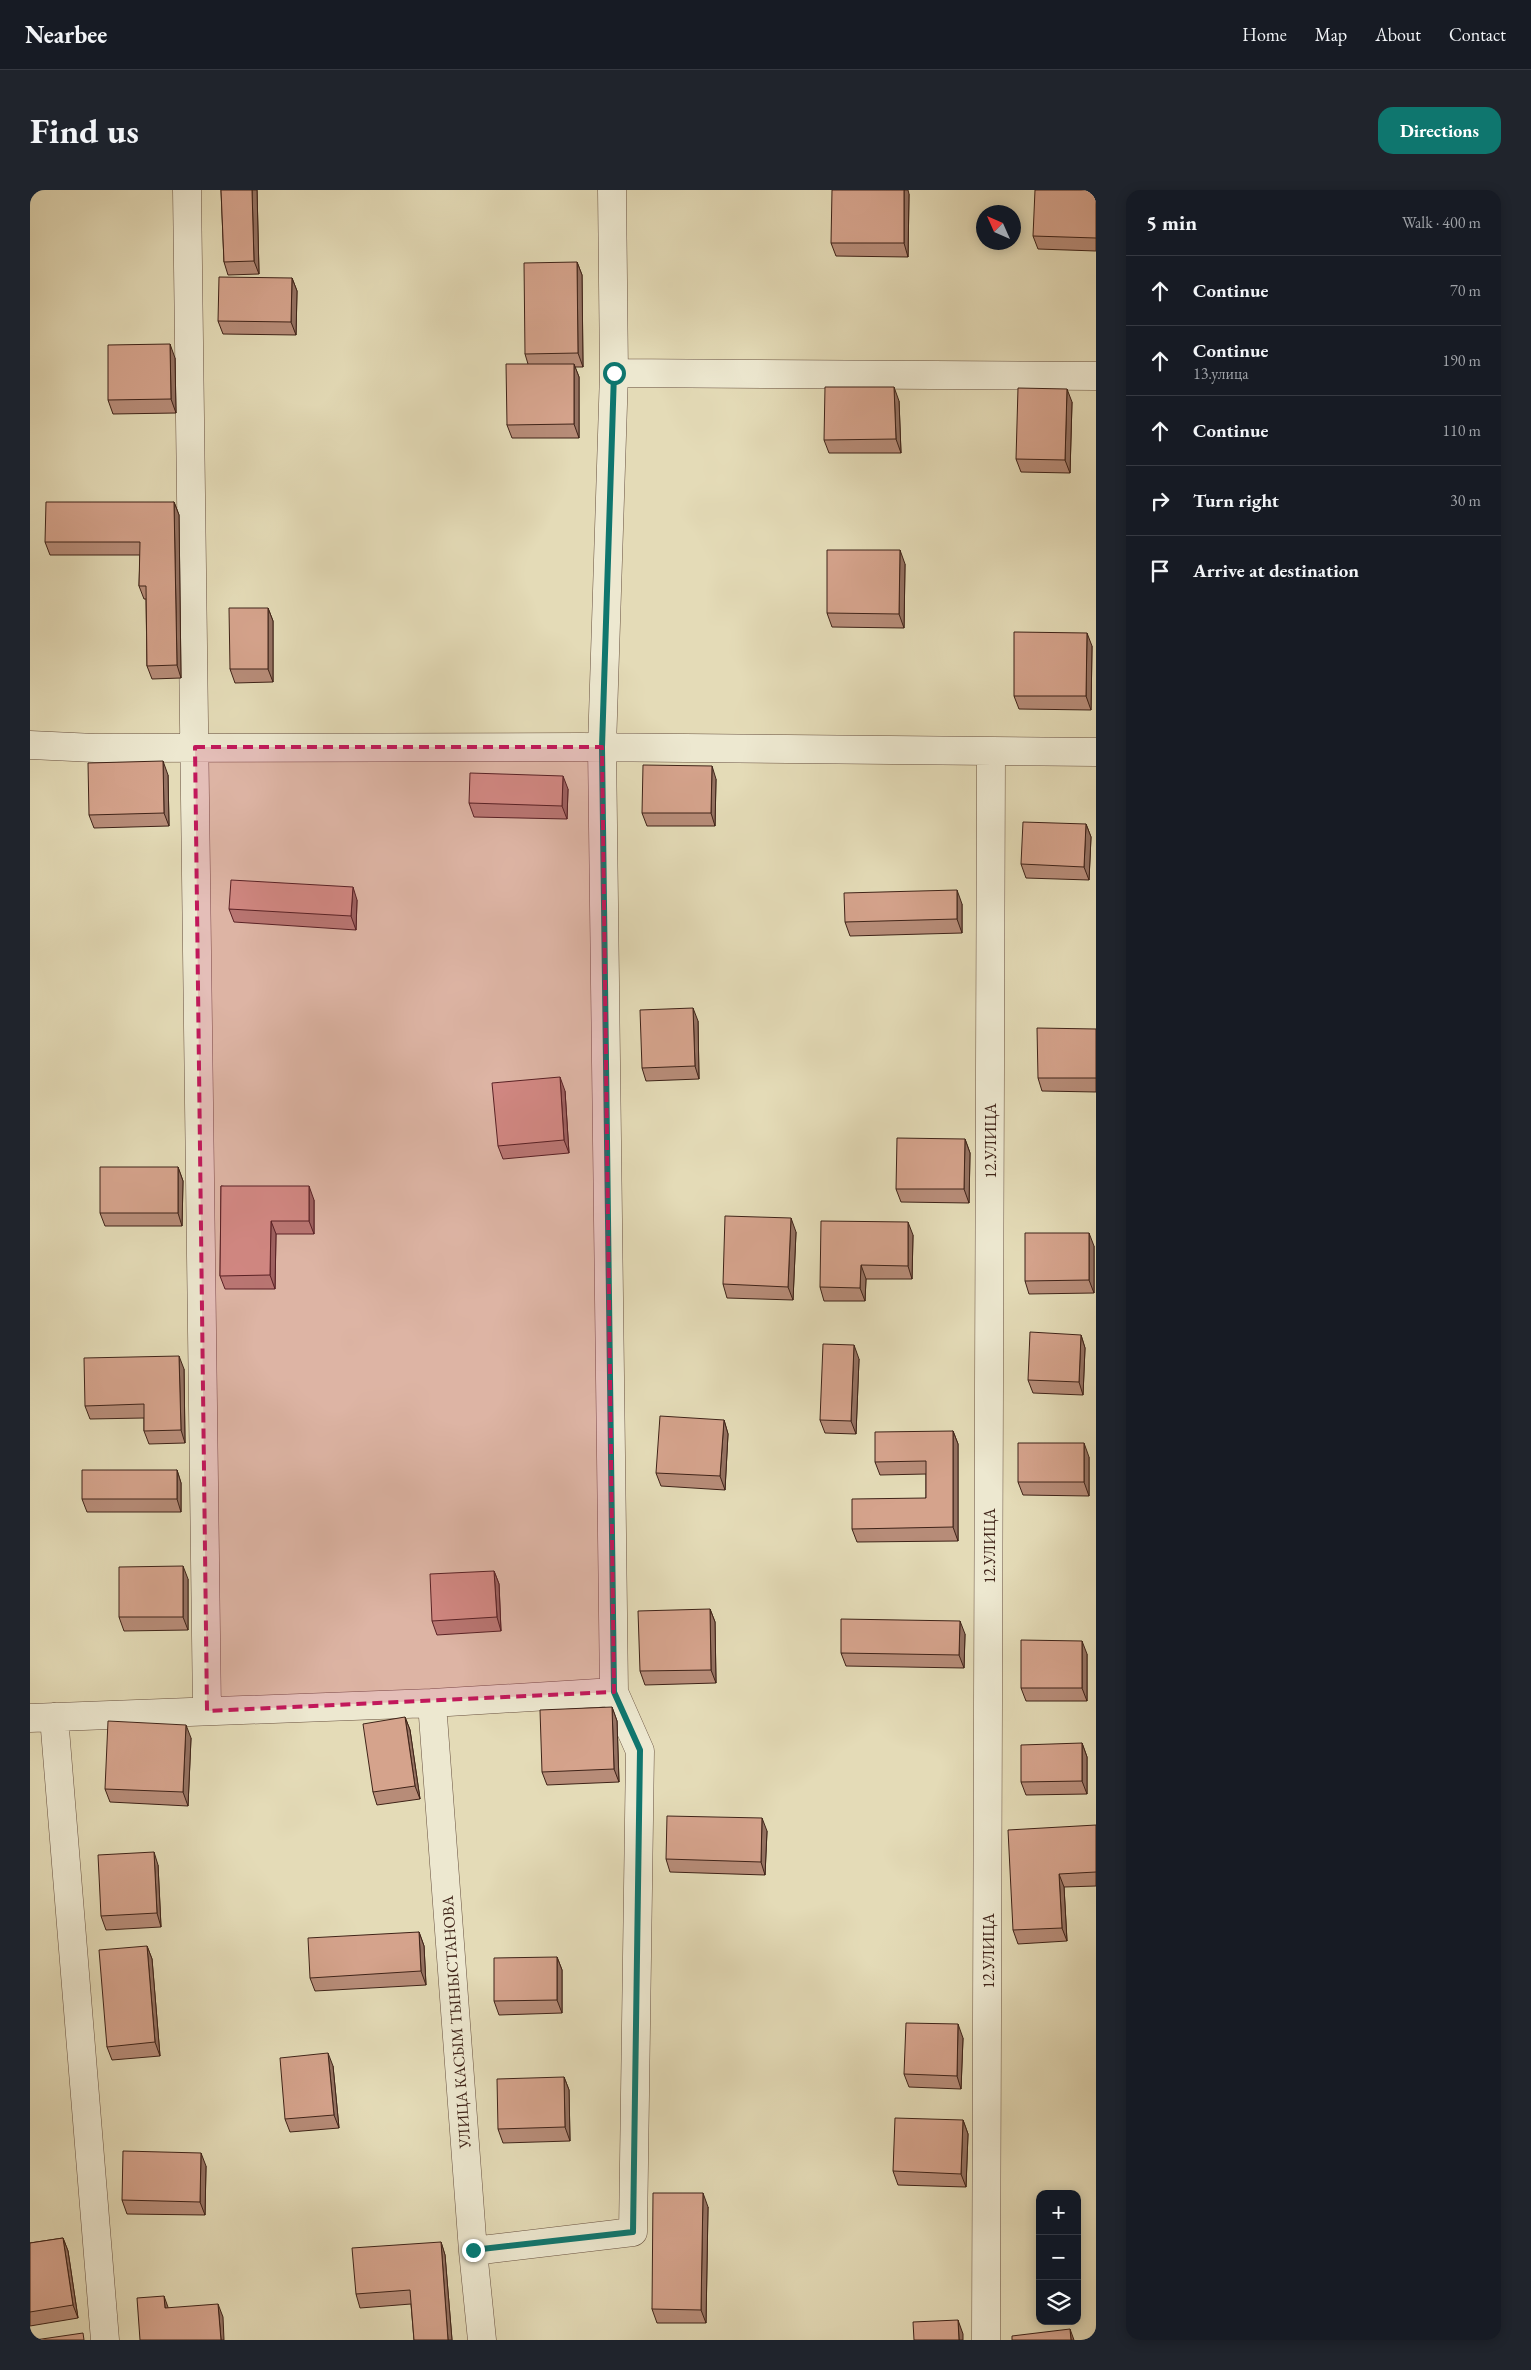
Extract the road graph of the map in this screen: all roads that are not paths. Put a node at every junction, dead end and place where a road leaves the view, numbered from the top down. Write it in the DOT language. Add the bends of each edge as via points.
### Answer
graph roads {
  1 [pos="187,190"];
  2 [pos="612,190"];
  3 [pos="614,373"];
  4 [pos="1096,376"];
  5 [pos="30,745"];
  6 [pos="195,747"];
  7 [pos="602,747"];
  8 [pos="991,751"];
  9 [pos="1096,752"];
  10 [pos="614,1692"];
  11 [pos="432,1703"];
  12 [pos="207,1711"];
  13 [pos="42,1718"];
  14 [pos="473,2250"];
  15 [pos="105,2340"];
  16 [pos="482,2340"];
  17 [pos="986,2340"];
  1 -- 6 [label="street"];
  2 -- 3 [label="street"];
  3 -- 4 [label="street"];
  3 -- 7 [label="street"];
  5 -- 6 [label="street"];
  6 -- 7 [label="street"];
  6 -- 12 [label="street"];
  7 -- 8 [label="street"];
  7 -- 10 [label="street"];
  8 -- 9 [label="street"];
  8 -- 17 [label="street, 12.УЛИЦА"];
  10 -- 11 [label="street"];
  10 -- 14 [label="street" via="640,1750 633,2232"];
  11 -- 12 [label="street"];
  11 -- 14 [label="street, УЛИЦА КАСЫМ ТЫНЫСТАНОВА"];
  12 -- 13 [label="street"];
  13 -- 15 [label="street"];
  14 -- 16 [label="street, УЛИЦА КАСЫМ ТЫНЫСТАНОВА"];
}
